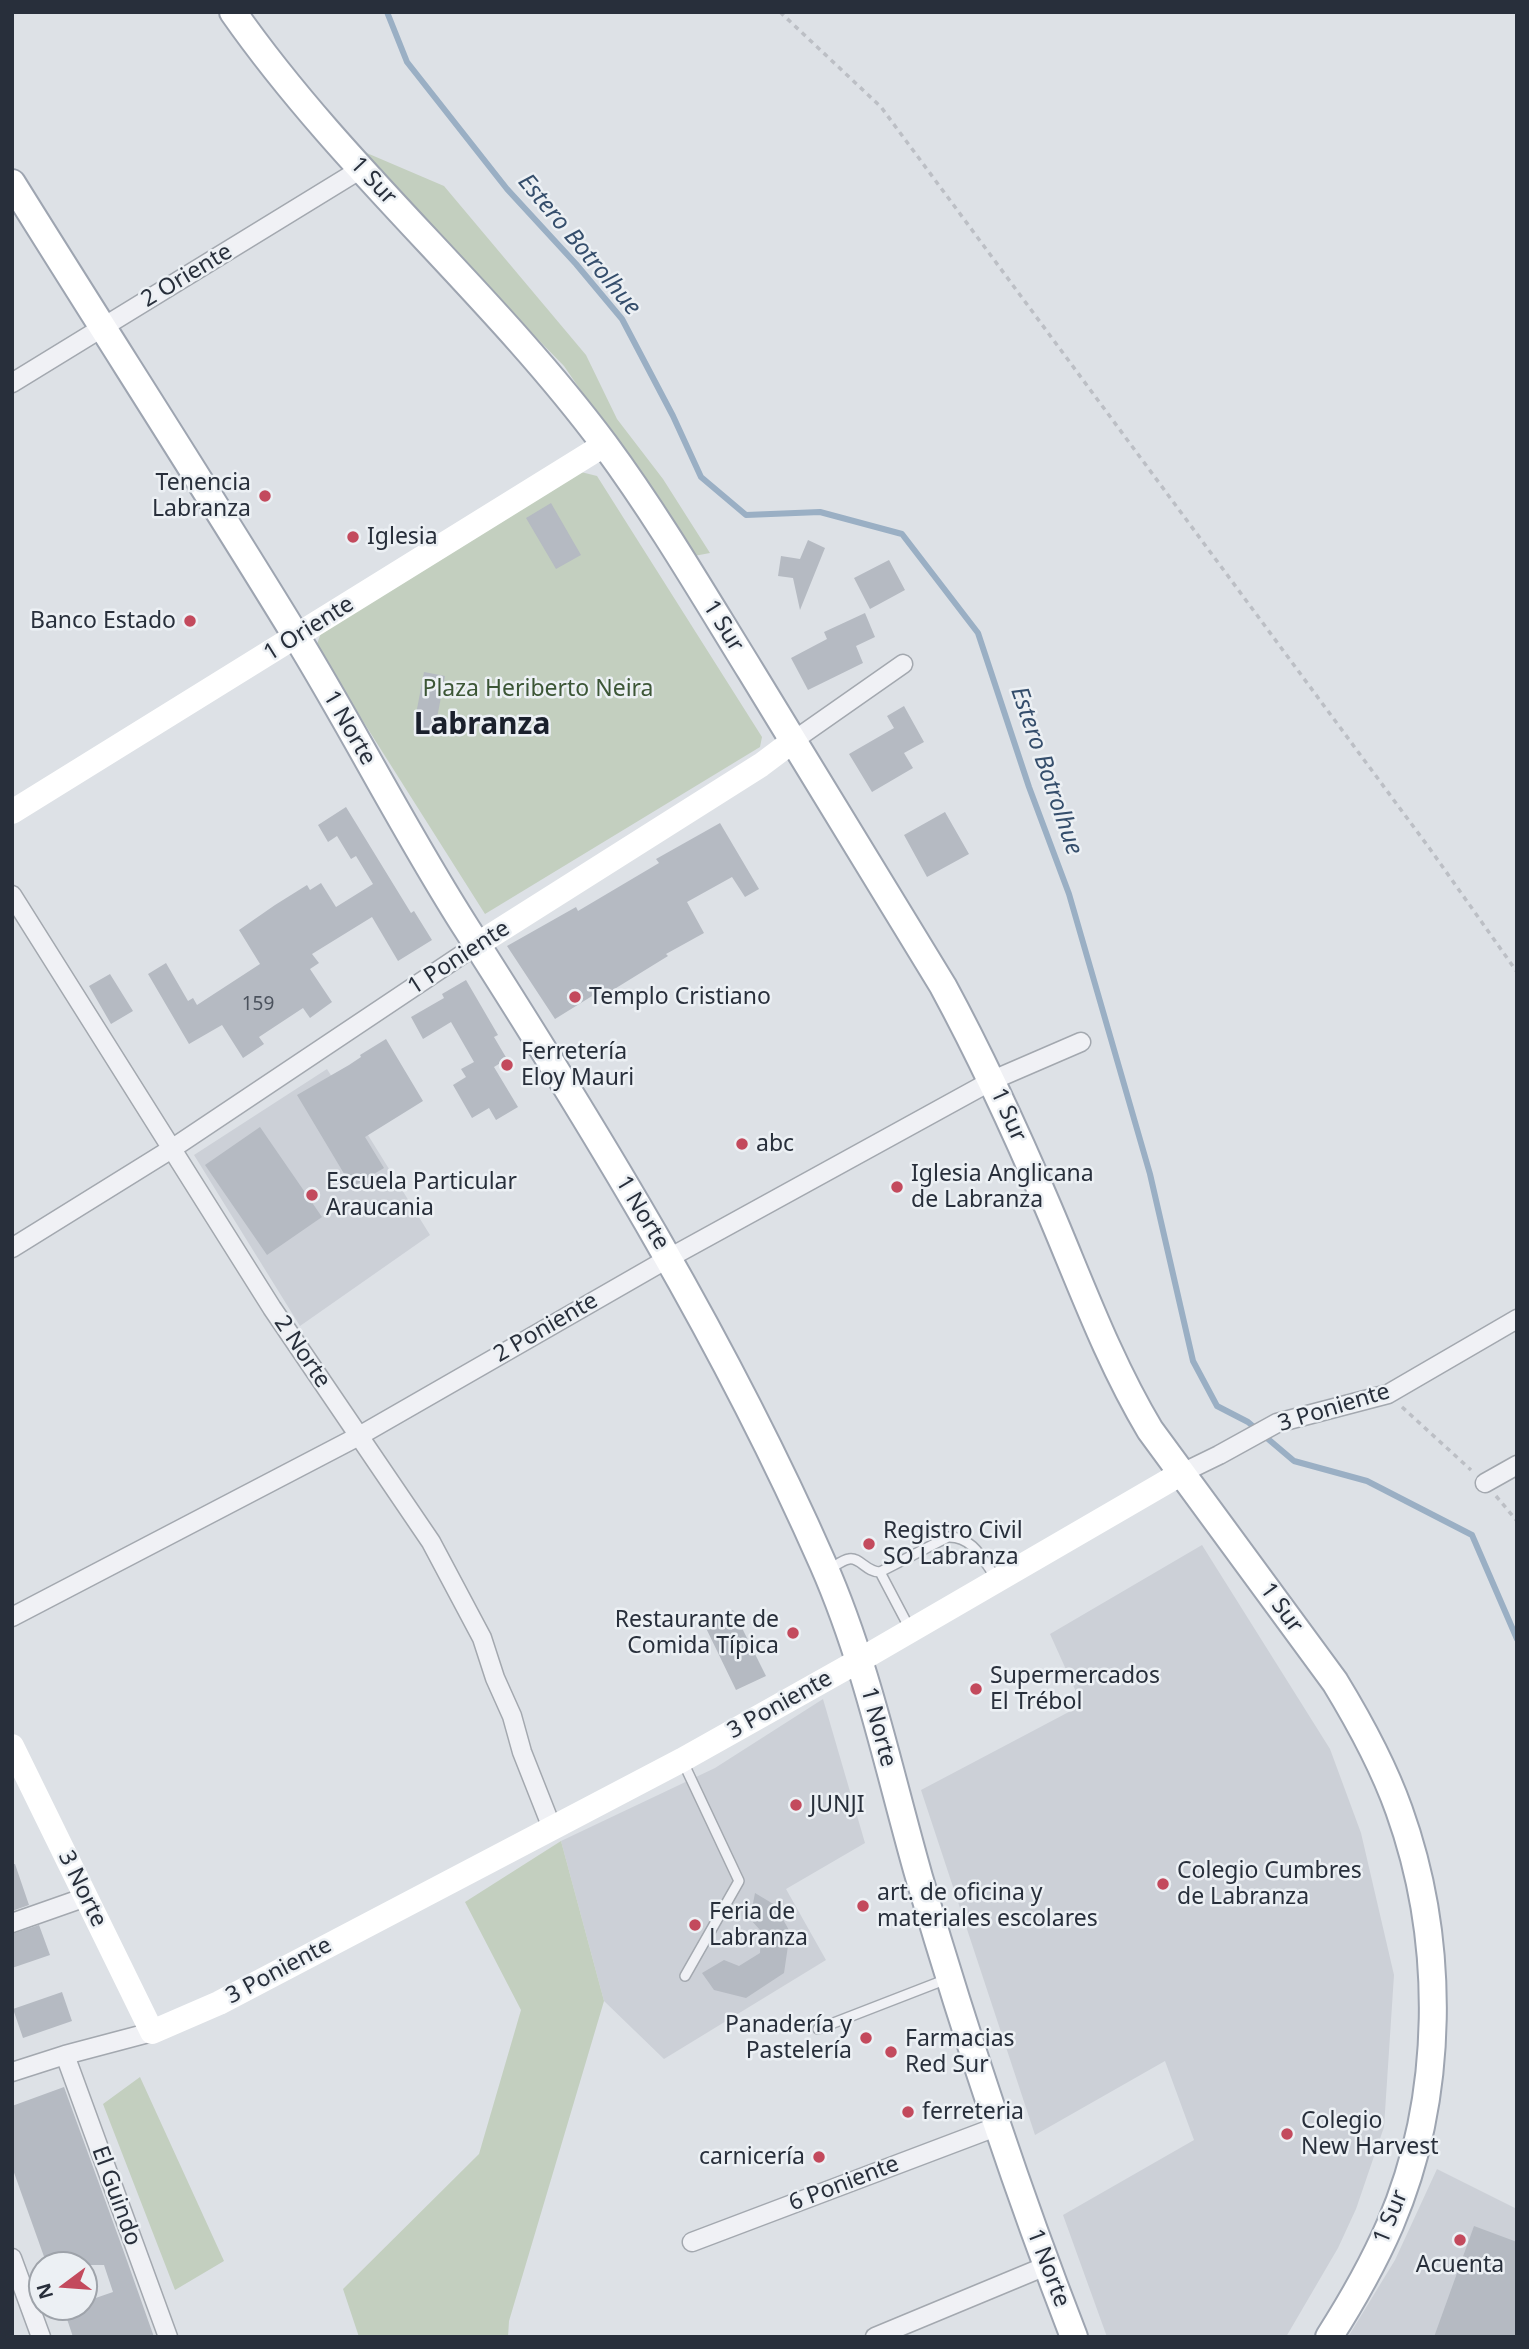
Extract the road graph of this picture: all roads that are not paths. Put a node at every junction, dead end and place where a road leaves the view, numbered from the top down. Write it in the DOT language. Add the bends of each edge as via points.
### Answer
graph roads {
  1 [pos="233,12"];
  2 [pos="362,169"];
  3 [pos="12,183"];
  4 [pos="103,329"];
  5 [pos="12,383"];
  6 [pos="604,445"];
  7 [pos="296,637"];
  8 [pos="903,664"];
  9 [pos="793,741"];
  10 [pos="12,812"];
  11 [pos="12,895"];
  12 [pos="478,944"];
  13 [pos="1081,1042"];
  14 [pos="993,1080"];
  15 [pos="173,1148"];
  16 [pos="12,1248"];
  17 [pos="669,1258"];
  18 [pos="1517,1319"];
  19 [pos="359,1436"];
  20 [pos="1517,1465"];
  21 [pos="1182,1473"];
  22 [pos="1485,1483"];
  23 [pos="826,1571"];
  24 [pos="880,1572"];
  25 [pos="998,1580"];
  26 [pos="12,1617"];
  27 [pos="911,1630"];
  28 [pos="860,1660"];
  29 [pos="12,1746"];
  30 [pos="682,1760"];
  31 [pos="20,1781"];
  32 [pos="552,1828"];
  33 [pos="86,1897"];
  34 [pos="12,1923"];
  35 [pos="685,1976"];
  36 [pos="949,1979"];
  37 [pos="818,2029"];
  38 [pos="152,2032"];
  39 [pos="65,2055"];
  40 [pos="12,2071"];
  41 [pos="996,2127"];
  42 [pos="692,2242"];
  43 [pos="12,2258"];
  44 [pos="1046,2266"];
  45 [pos="41,2337"];
  46 [pos="168,2337"];
  47 [pos="875,2337"];
  48 [pos="1074,2337"];
  49 [pos="1329,2337"];
  1 -- 2 [label="main road, 1 Sur" via="318,122"];
  2 -- 4 [label="street, 2 Oriente"];
  2 -- 6 [label="main road, 1 Sur" via="519,341"];
  3 -- 4 [label="main road, 1 Norte"];
  4 -- 5 [label="street, 2 Oriente"];
  4 -- 7 [label="main road, 1 Norte"];
  6 -- 7 [label="street, 1 Oriente"];
  6 -- 9 [label="main road, 1 Sur" via="678,552"];
  7 -- 10 [label="street, 1 Oriente"];
  7 -- 12 [label="main road, 1 Norte"];
  8 -- 9 [label="street, 1 Poniente"];
  9 -- 12 [label="street, 1 Poniente"];
  9 -- 14 [label="main road, 1 Sur" via="943,986"];
  11 -- 15 [label="street, 2 Norte"];
  12 -- 15 [label="street, 1 Poniente"];
  12 -- 17 [label="main road, 1 Norte"];
  13 -- 14 [label="street, 2 Poniente"];
  14 -- 17 [label="street, 2 Poniente"];
  14 -- 21 [label="main road, 1 Sur" via="1129,1396"];
  15 -- 16 [label="street, 1 Poniente"];
  15 -- 19 [label="street, 2 Norte" via="272,1308"];
  17 -- 19 [label="street, 2 Poniente"];
  17 -- 23 [label="main road, 1 Norte" via="753,1416"];
  18 -- 21 [label="street, 3 Poniente" via="1388,1394 1277,1423"];
  19 -- 26 [label="street, 2 Poniente"];
  19 -- 32 [label="street, 2 Norte" via="431,1542 482,1638"];
  20 -- 22 [label="street"];
  21 -- 25 [label="street, 3 Poniente"];
  21 -- 49 [label="main road, 1 Sur" via="1335,1682 1359,1722 1399,1809 1420,1882 1432,1984 1426,2094 1419,2132 1390,2224"];
  23 -- 24 [label="lane" via="848,1559"];
  23 -- 28 [label="main road, 1 Norte"];
  24 -- 25 [label="lane" via="954,1536 973,1545"];
  24 -- 27 [label="lane"];
  25 -- 27 [label="street, 3 Poniente"];
  27 -- 28 [label="street, 3 Poniente"];
  28 -- 30 [label="street, 3 Poniente"];
  28 -- 36 [label="main road, 1 Norte"];
  29 -- 31 [label="street, 3 Norte"];
  30 -- 32 [label="street, 3 Poniente"];
  30 -- 35 [label="lane" via="739,1881"];
  31 -- 33 [label="street, 3 Norte"];
  32 -- 38 [label="street, 3 Poniente" via="219,2003"];
  33 -- 34 [label="street"];
  33 -- 38 [label="street, 3 Norte"];
  36 -- 37 [label="lane"];
  36 -- 41 [label="main road, 1 Norte"];
  38 -- 39 [label="street"];
  39 -- 40 [label="street"];
  39 -- 46 [label="street, El Guindo"];
  41 -- 42 [label="street, 6 Poniente"];
  41 -- 44 [label="main road, 1 Norte"];
  43 -- 45 [label="street"];
  44 -- 47 [label="street"];
  44 -- 48 [label="main road, 1 Norte"];
}
